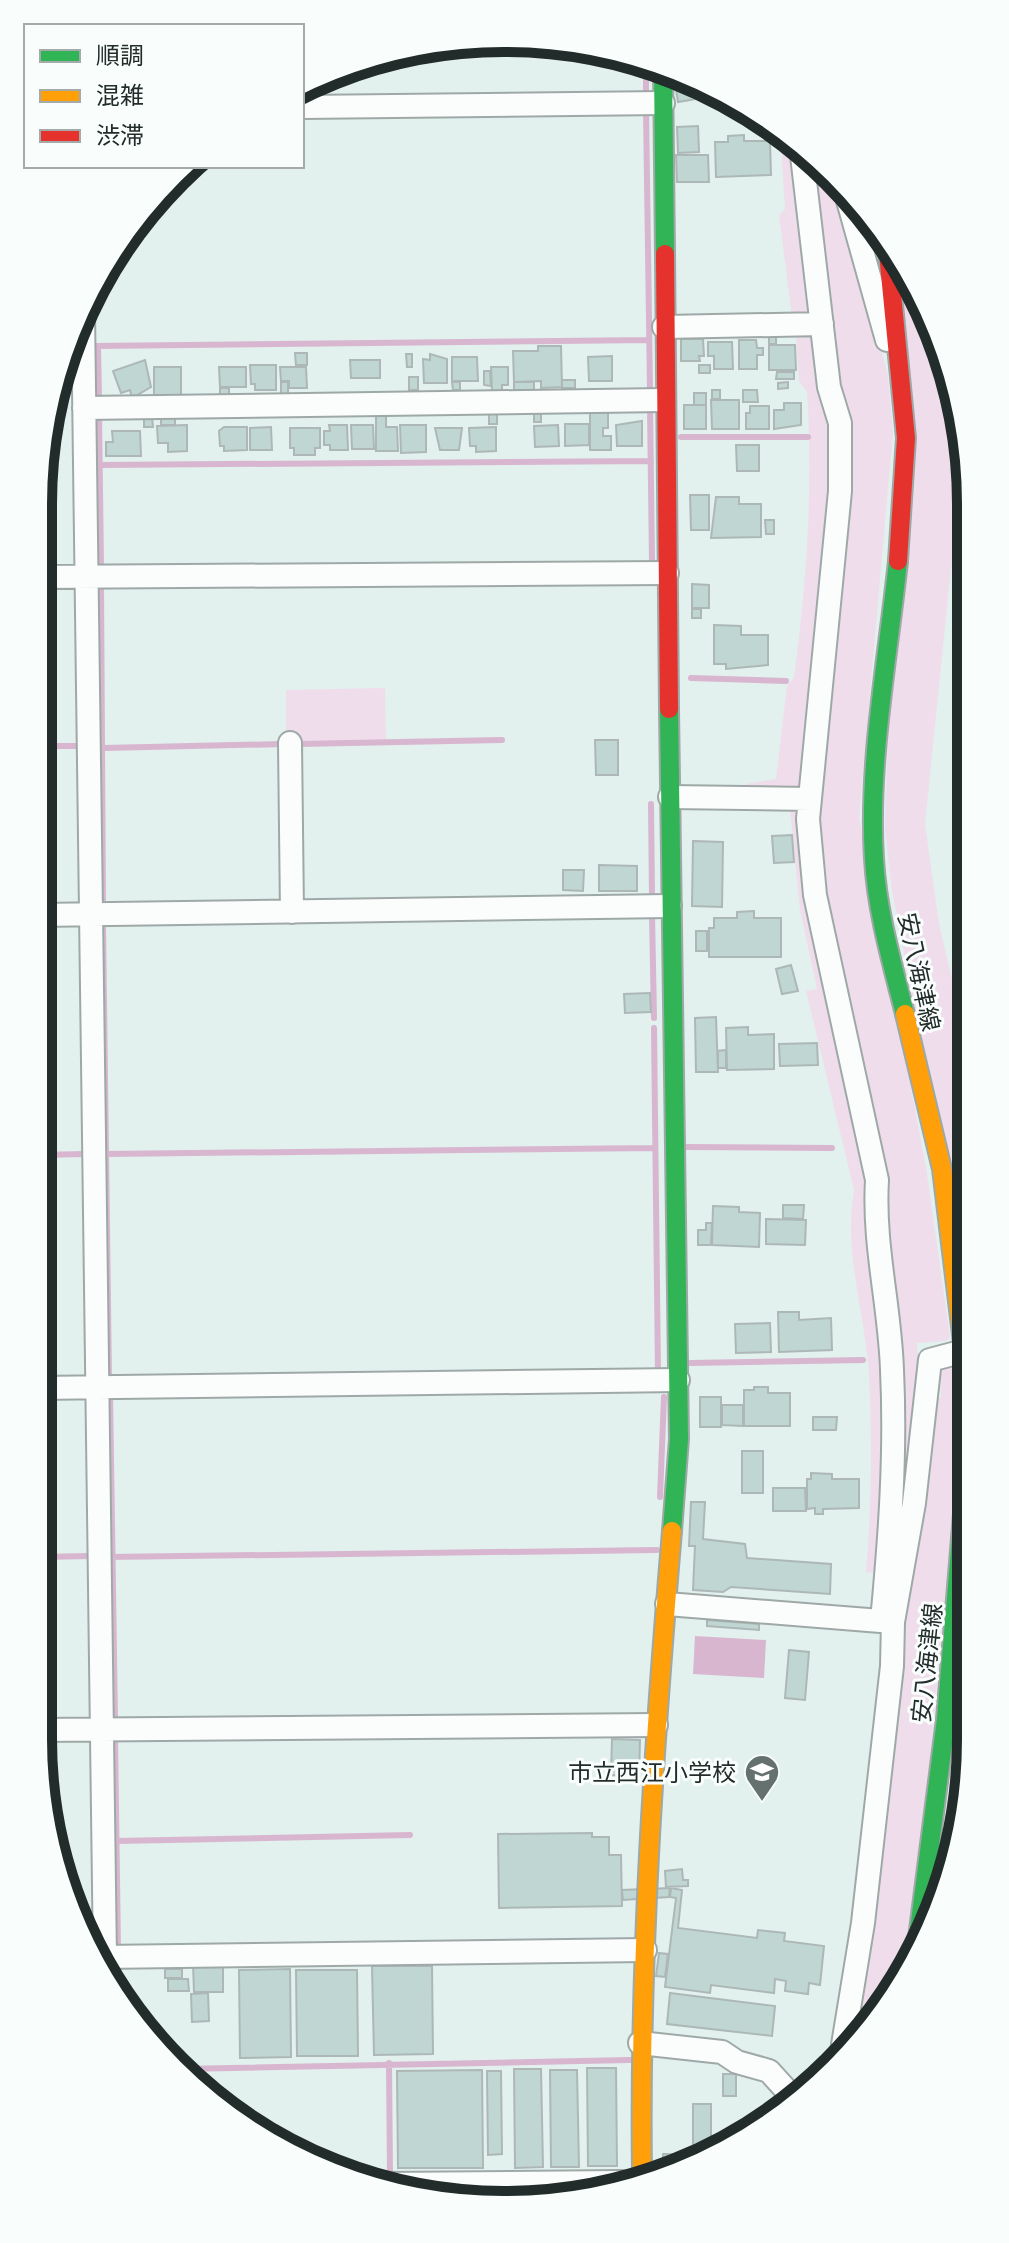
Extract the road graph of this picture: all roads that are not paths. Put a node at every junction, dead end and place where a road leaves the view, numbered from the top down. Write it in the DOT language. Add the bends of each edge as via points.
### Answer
graph roads {
  1 [pos="663,81"];
  2 [pos="663,103"];
  3 [pos="304,107"];
  4 [pos="803,164"];
  5 [pos="852,215"];
  6 [pos="890,268"];
  7 [pos="822,324"];
  8 [pos="664,327"];
  9 [pos="83,339"];
  10 [pos="901,360"];
  11 [pos="664,400"];
  12 [pos="84,408"];
  13 [pos="667,573"];
  14 [pos="86,576"];
  15 [pos="52,577"];
  16 [pos="290,743"];
  17 [pos="670,797"];
  18 [pos="810,799"];
  19 [pos="670,906"];
  20 [pos="292,912"];
  21 [pos="92,914"];
  22 [pos="52,915"];
  23 [pos="957,1293"];
  24 [pos="957,1353"];
  25 [pos="678,1380"];
  26 [pos="97,1387"];
  27 [pos="52,1388"];
  28 [pos="957,1603"];
  29 [pos="667,1604"];
  30 [pos="888,1621"];
  31 [pos="656,1725"];
  32 [pos="101,1729"];
  33 [pos="52,1730"];
  34 [pos="921,1917"];
  35 [pos="104,1948"];
  36 [pos="645,1950"];
  37 [pos="110,1959"];
  38 [pos="844,2038"];
  39 [pos="640,2043"];
  40 [pos="787,2091"];
  41 [pos="642,2170"];
  42 [pos="592,2182"];
  43 [pos="426,2184"];
  1 -- 2 [label="street"];
  2 -- 3 [label="street"];
  2 -- 8 [label="street"];
  4 -- 7 [label="street"];
  5 -- 10 [label="street" via="886,339"];
  6 -- 10 [label="street, 安八海津線"];
  7 -- 8 [label="street"];
  7 -- 18 [label="street" via="829,387 840,423 840,491"];
  8 -- 11 [label="street"];
  9 -- 12 [label="street"];
  10 -- 23 [label="street, 安八海津線" via="906,438 903,517 874,793 874,858 880,911 942,1169"];
  11 -- 12 [label="street"];
  11 -- 13 [label="street"];
  12 -- 14 [label="street"];
  13 -- 14 [label="street"];
  13 -- 17 [label="street"];
  14 -- 15 [label="street"];
  14 -- 21 [label="street"];
  16 -- 20 [label="street"];
  17 -- 18 [label="street"];
  17 -- 19 [label="street"];
  18 -- 30 [label="street" via="815,895 877,1180 874,1223 893,1382"];
  19 -- 20 [label="street"];
  19 -- 25 [label="street"];
  20 -- 21 [label="street"];
  21 -- 22 [label="street"];
  21 -- 26 [label="street"];
  24 -- 30 [label="street" via="930,1360 914,1503"];
  25 -- 26 [label="street"];
  25 -- 29 [label="street"];
  26 -- 27 [label="street"];
  26 -- 32 [label="street"];
  28 -- 34 [label="street, 安八海津線"];
  29 -- 30 [label="street"];
  29 -- 31 [label="street"];
  30 -- 38 [label="street" via="892,1666 863,1923"];
  31 -- 32 [label="street"];
  31 -- 36 [label="street"];
  32 -- 33 [label="street"];
  32 -- 35 [label="street"];
  36 -- 37 [label="street"];
  36 -- 39 [label="street"];
  39 -- 40 [label="street" via="722,2052 769,2071"];
  39 -- 41 [label="street"];
  42 -- 43 [label="street"];
}
